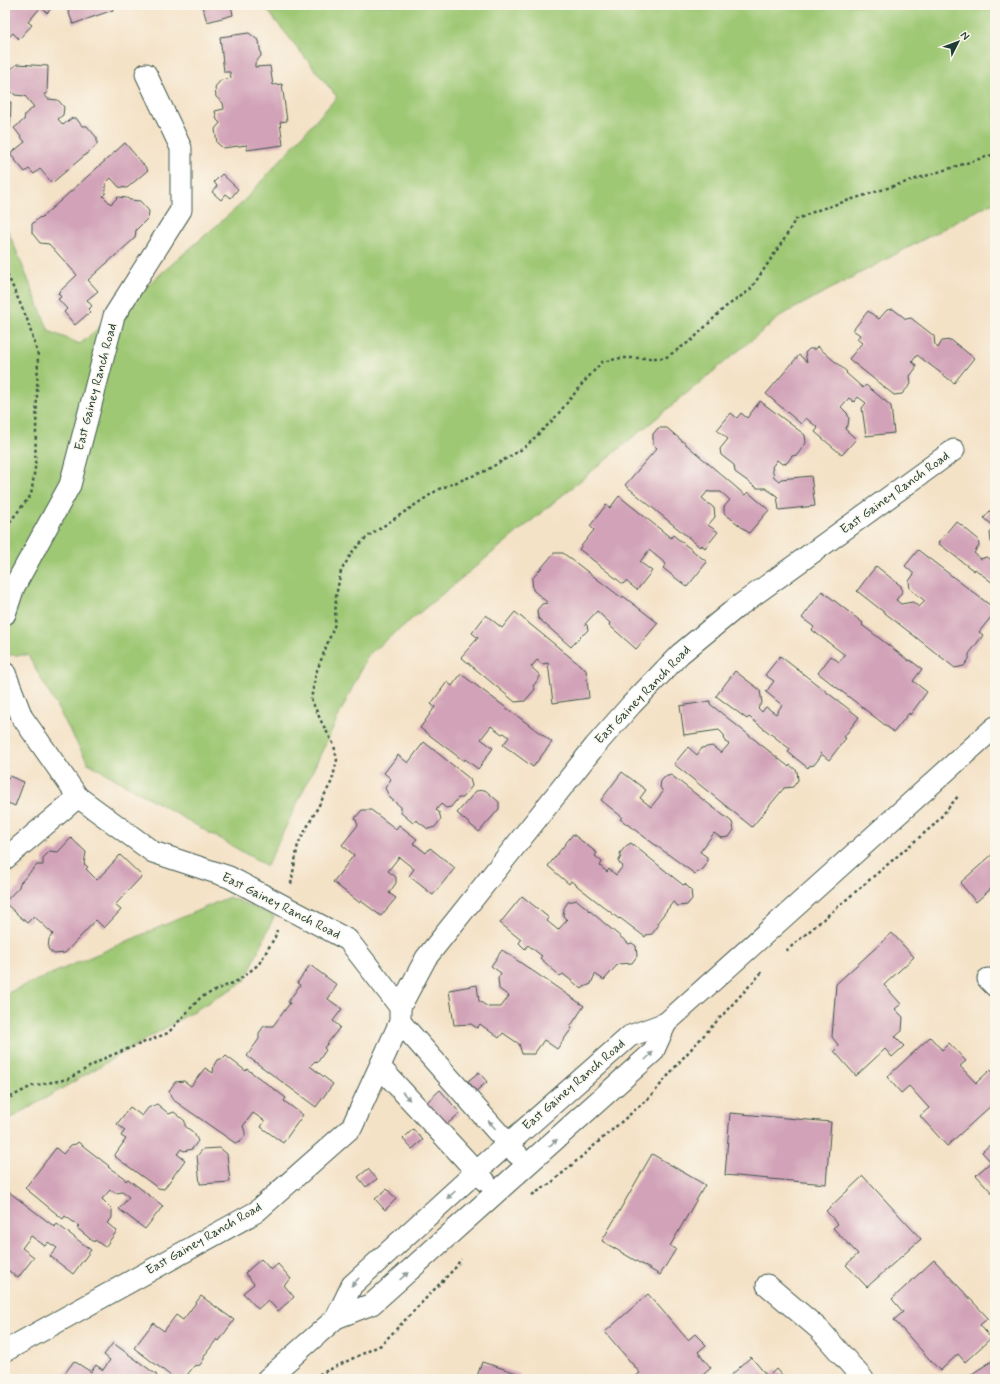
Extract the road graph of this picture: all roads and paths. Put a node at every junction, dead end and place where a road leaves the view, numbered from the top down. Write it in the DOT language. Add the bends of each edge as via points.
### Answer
graph roads {
  1 [pos="146,74"];
  2 [pos="995,154"];
  3 [pos="5,269"];
  4 [pos="954,450"];
  5 [pos="5,528"];
  6 [pos="5,614"];
  7 [pos="5,673"];
  8 [pos="995,727"];
  9 [pos="78,797"];
  10 [pos="5,860"];
  11 [pos="284,906"];
  12 [pos="400,1014"];
  13 [pos="666,1023"];
  14 [pos="380,1067"];
  15 [pos="5,1100"];
  16 [pos="508,1144"];
  17 [pos="527,1165"];
  18 [pos="476,1172"];
  19 [pos="496,1193"];
  20 [pos="767,1285"];
  21 [pos="336,1318"];
  22 [pos="5,1351"];
  23 [pos="267,1379"];
  24 [pos="863,1379"];
  1 -- 6 [label="street, East Gainey Ranch Road" via="181,148 181,210 114,316 70,485 14,587"];
  2 -- 11 [label="path" via="818,210 795,220 750,290 724,308 692,340 665,358 621,358 602,362 554,419 524,448 485,471 439,489 367,537 353,551 341,571 336,596 335,624 316,673 311,699 334,745 337,760 332,781 298,844 293,878"];
  3 -- 5 [label="path" via="27,319 38,355 35,468 31,495"];
  4 -- 12 [label="street, East Gainey Ranch Road" via="736,608 680,654 595,746 426,958"];
  7 -- 9 [label="street, East Gainey Ranch Road" via="22,717"];
  8 -- 13 [label="street, East Gainey Ranch Road"];
  9 -- 10 [label="street"];
  9 -- 11 [label="street, East Gainey Ranch Road" via="153,852 229,877"];
  11 -- 12 [label="street, East Gainey Ranch Road" via="348,940"];
  11 -- 15 [label="path" via="275,937 259,964 238,980 201,997 168,1032 107,1057 68,1079 32,1086"];
  12 -- 14 [label="street, East Gainey Ranch Road"];
  16 -- 12 [label="street, East Gainey Ranch Road, one-way"];
  13 -- 16 [label="street, East Gainey Ranch Road" via="630,1036"];
  17 -- 13 [label="street, East Gainey Ranch Road, one-way" via="653,1052"];
  14 -- 18 [label="street, one-way"];
  14 -- 22 [label="street, East Gainey Ranch Road" via="352,1126 256,1212"];
  16 -- 17 [label="street, East Gainey Ranch Road"];
  16 -- 18 [label="street, East Gainey Ranch Road"];
  17 -- 19 [label="street, East Gainey Ranch Road"];
  18 -- 19 [label="street"];
  18 -- 21 [label="street, East Gainey Ranch Road, one-way" via="352,1285"];
  21 -- 19 [label="street, East Gainey Ranch Road, one-way" via="372,1304"];
  20 -- 24 [label="street" via="820,1330"];
  21 -- 23 [label="street, East Gainey Ranch Road"];
}
